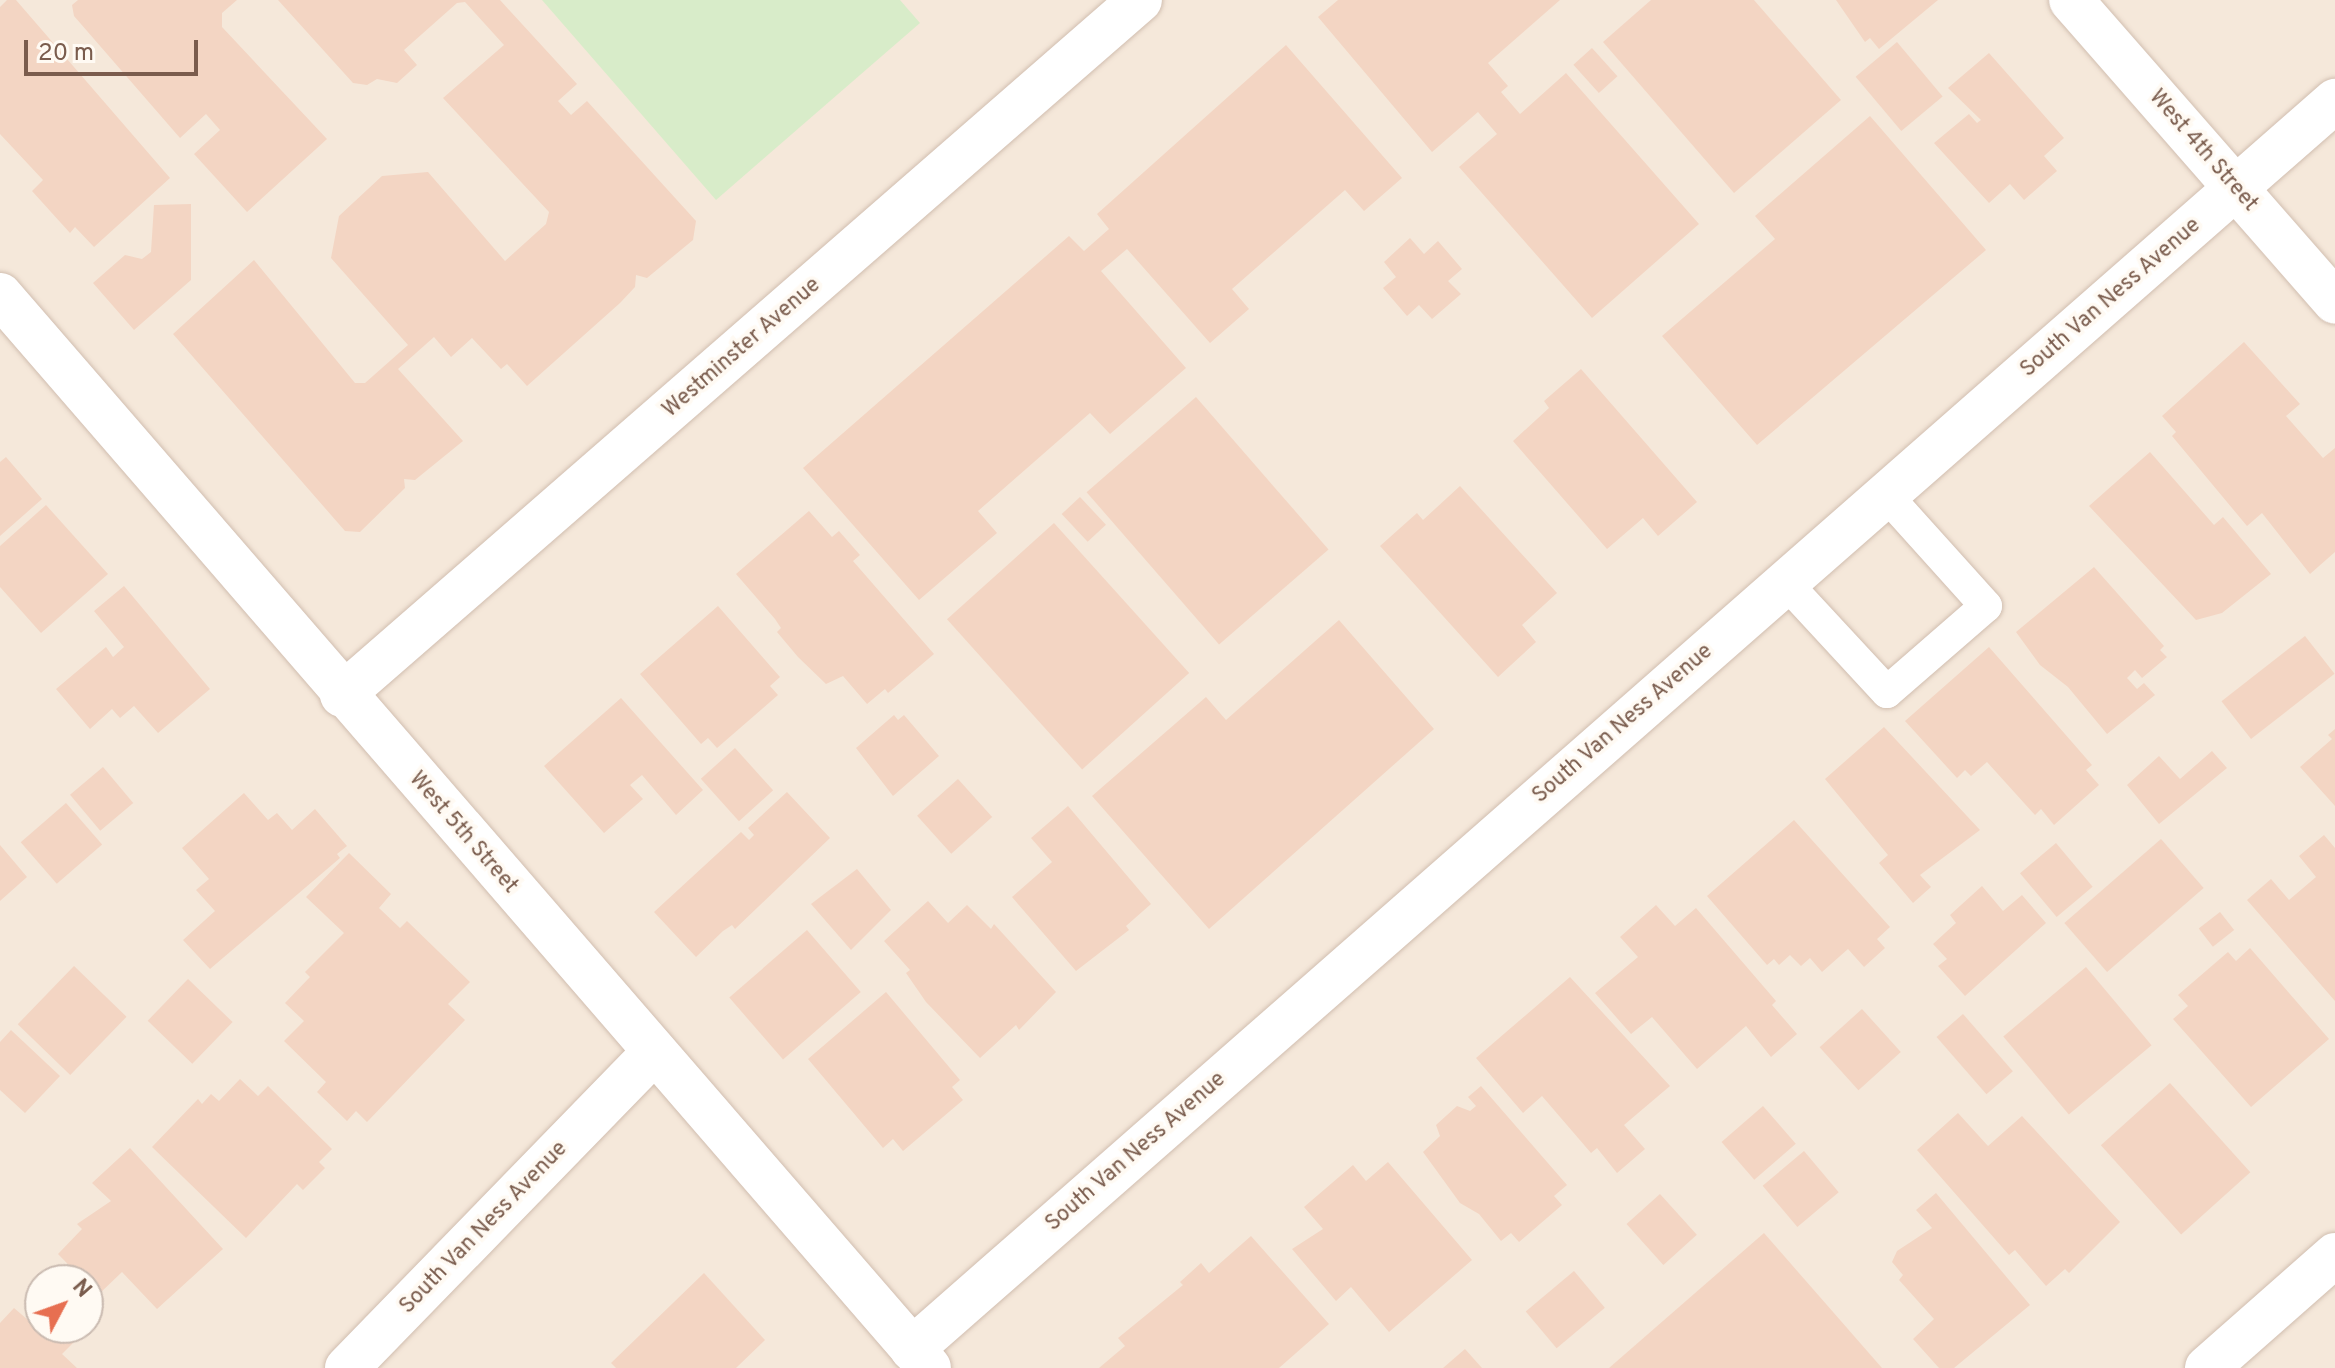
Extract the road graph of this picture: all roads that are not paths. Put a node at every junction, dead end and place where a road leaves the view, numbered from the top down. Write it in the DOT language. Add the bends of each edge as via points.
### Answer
graph roads {
  1 [pos="1140,0"];
  2 [pos="2071,0"];
  3 [pos="2335,101"];
  4 [pos="2236,188"];
  5 [pos="0,295"];
  6 [pos="2335,302"];
  7 [pos="1885,494"];
  8 [pos="1785,582"];
  9 [pos="342,695"];
  10 [pos="654,1052"];
  11 [pos="2335,1255"];
  12 [pos="920,1358"];
  13 [pos="347,1368"];
  14 [pos="2207,1368"];
  1 -- 9 [label="street, Westminster Avenue"];
  2 -- 4 [label="street, West 4th Street"];
  3 -- 4 [label="street, South Van Ness Avenue"];
  4 -- 6 [label="street, West 4th Street"];
  4 -- 7 [label="street, South Van Ness Avenue"];
  5 -- 9 [label="street, West 5th Street"];
  7 -- 8 [label="street, South Van Ness Avenue"];
  7 -- 8 [label="lane" via="1986,606 1887,692"];
  8 -- 12 [label="street, South Van Ness Avenue"];
  9 -- 10 [label="street, West 5th Street"];
  10 -- 12 [label="street, West 5th Street"];
  10 -- 13 [label="street, South Van Ness Avenue"];
  11 -- 14 [label="street"];
}
